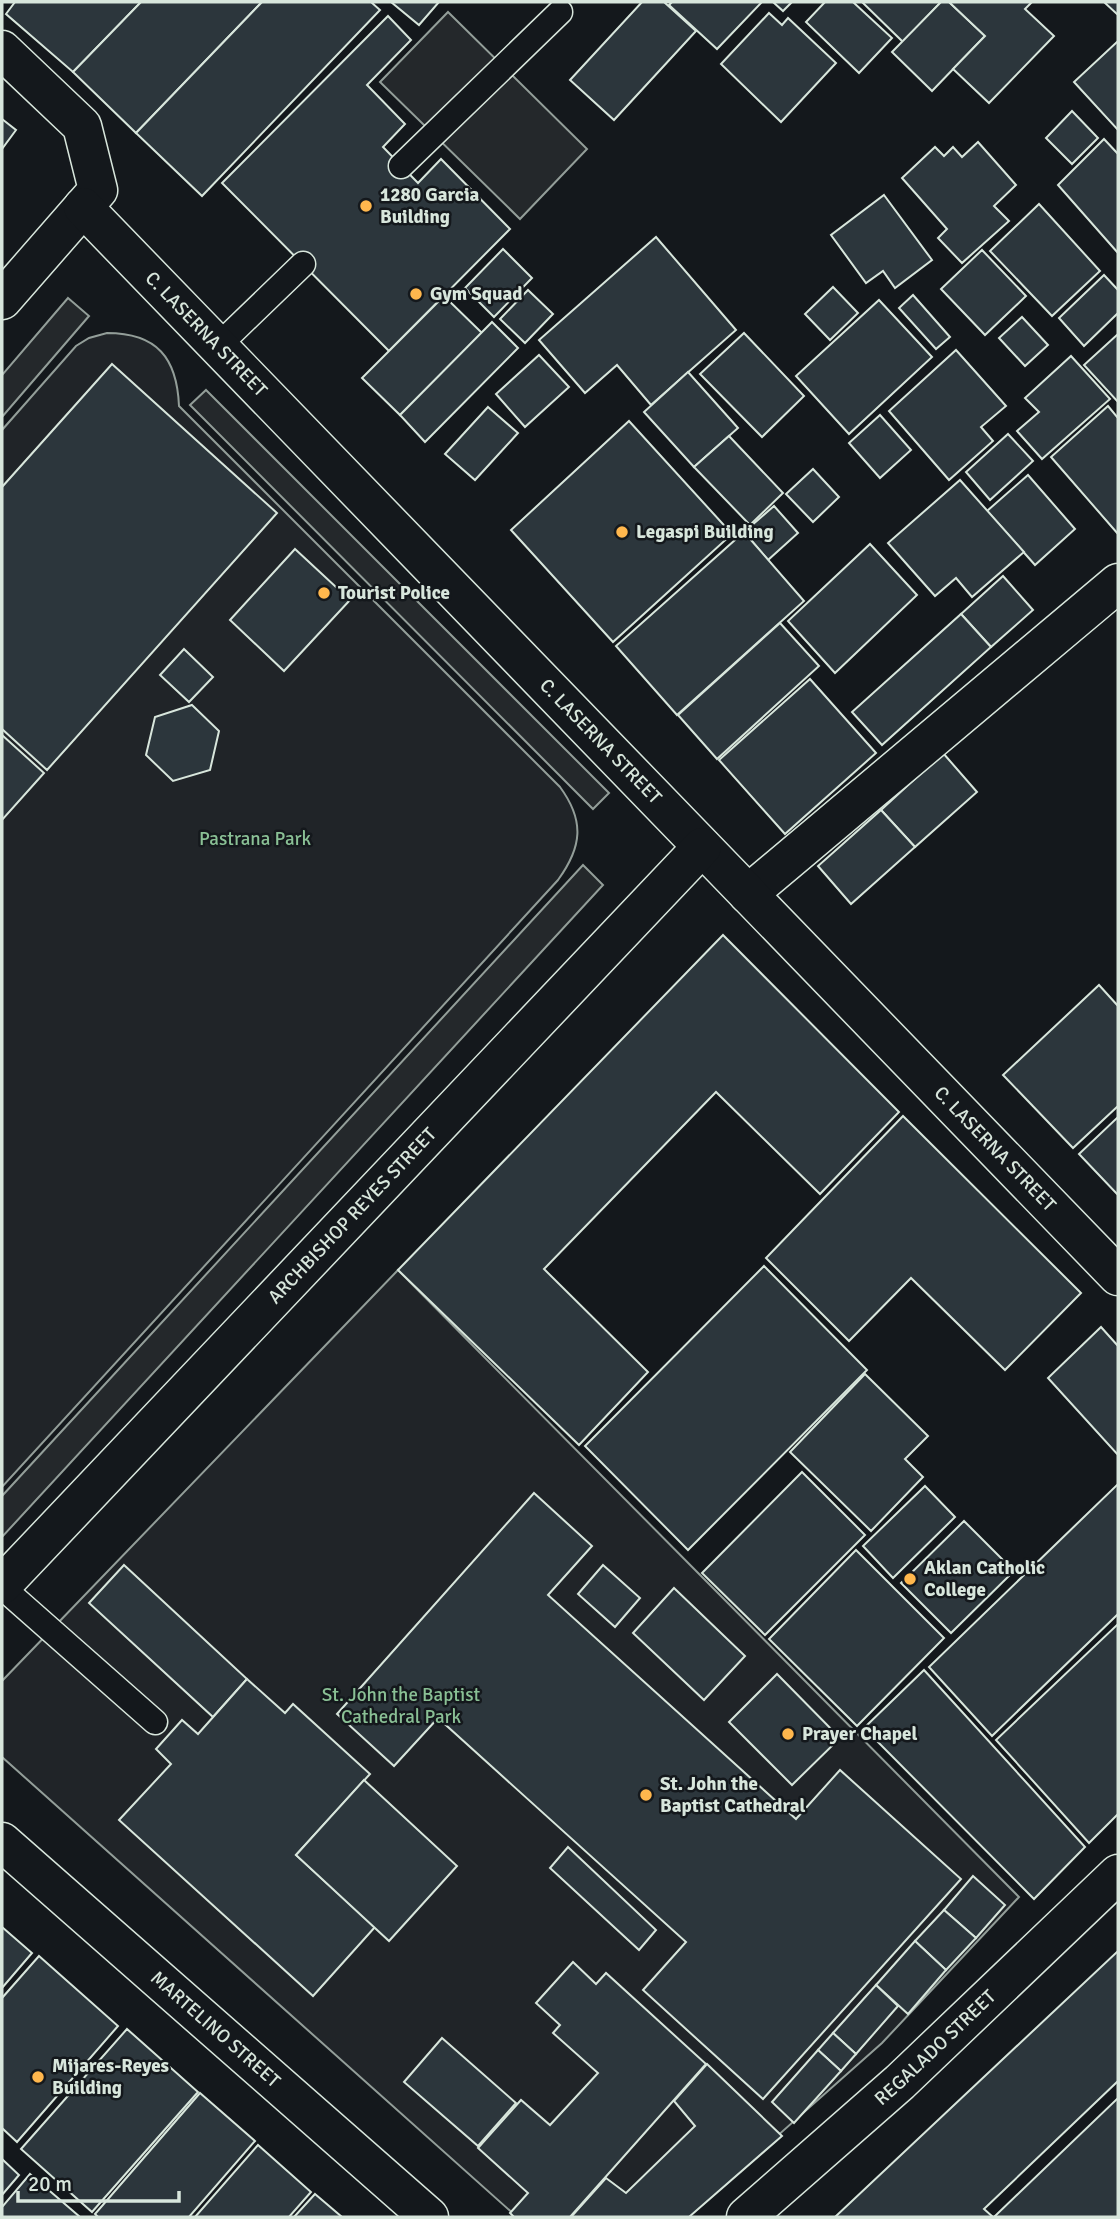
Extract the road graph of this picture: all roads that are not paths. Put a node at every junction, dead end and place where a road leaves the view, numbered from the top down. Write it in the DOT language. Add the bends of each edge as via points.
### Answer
graph roads {
  1 [pos="560,12"];
  2 [pos="2,50"];
  3 [pos="401,166"];
  4 [pos="91,199"];
  5 [pos="303,264"];
  6 [pos="2,300"];
  7 [pos="218,346"];
  8 [pos="1118,583"];
  9 [pos="702,847"];
  10 [pos="748,894"];
  11 [pos="1118,1276"];
  12 [pos="2,1586"];
  13 [pos="155,1722"];
  14 [pos="2,1842"];
  15 [pos="1118,1874"];
  16 [pos="429,2217"];
  17 [pos="746,2217"];
  1 -- 3 [label="lane"];
  2 -- 4 [label="street, C. LASERNA STREET" via="82,125"];
  4 -- 6 [label="street"];
  4 -- 7 [label="street, C. LASERNA STREET"];
  5 -- 7 [label="lane"];
  7 -- 9 [label="street, C. LASERNA STREET"];
  8 -- 10 [label="street"];
  9 -- 10 [label="street, C. LASERNA STREET"];
  9 -- 12 [label="street, ARCHBISHOP REYES STREET"];
  10 -- 11 [label="street, C. LASERNA STREET"];
  12 -- 13 [label="lane"];
  14 -- 16 [label="street, MARTELINO STREET"];
  15 -- 17 [label="street, REGALADO STREET" via="900,2082"];
}
